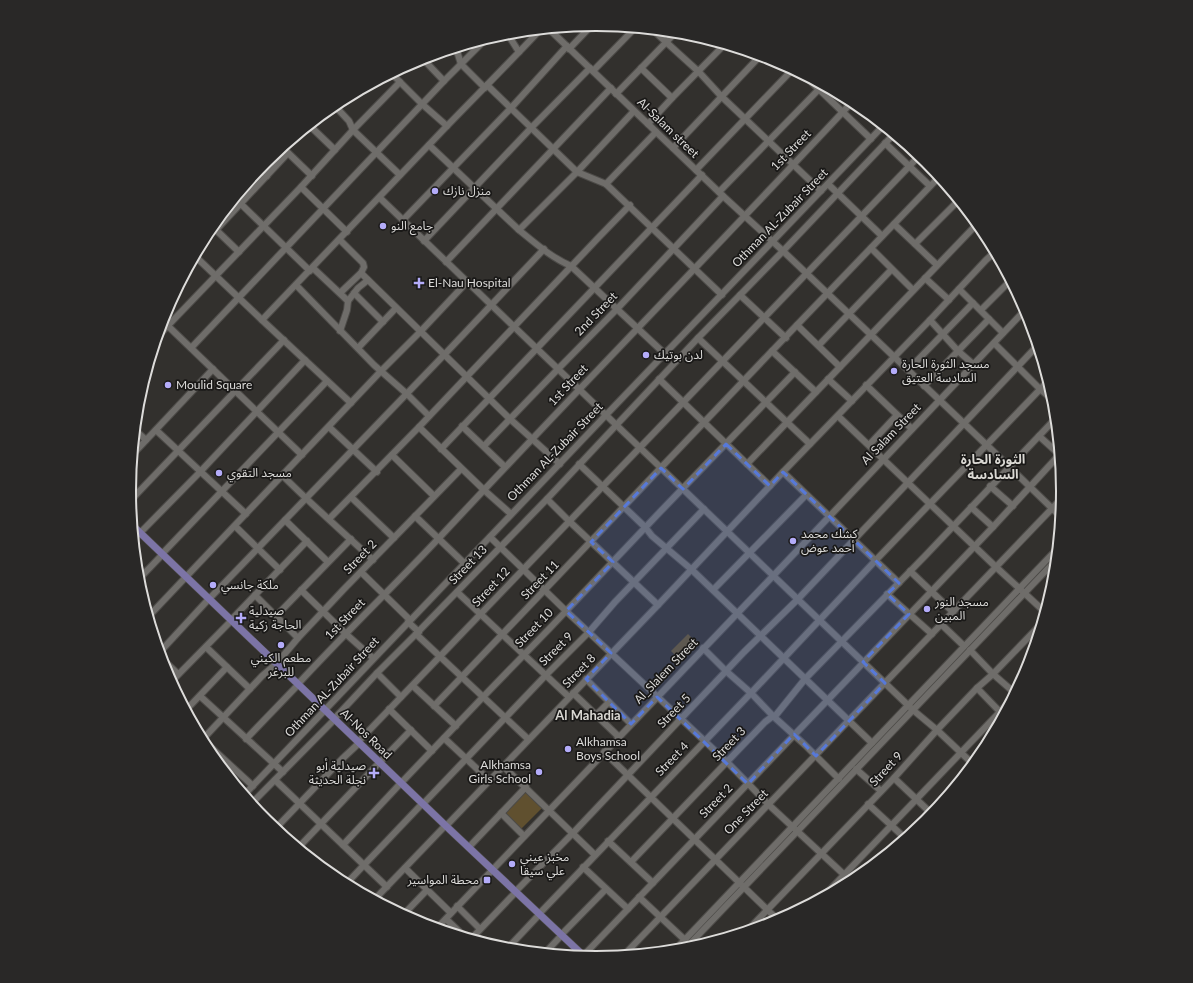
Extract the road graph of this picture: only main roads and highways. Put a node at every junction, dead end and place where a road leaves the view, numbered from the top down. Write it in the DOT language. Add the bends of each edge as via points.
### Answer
graph roads {
  1 [pos="139,537"];
  2 [pos="444,827"];
  3 [pos="491,871"];
  4 [pos="577,951"];
  1 -- 2 [label="main road, Al-Nos Road" via="185,578"];
  2 -- 3 [label="main road, Al-Nos Road"];
  2 -- 3 [label="main road, Al-Nos Road" via="469,847"];
  3 -- 4 [label="main road, Al-Nos Road"];
}
